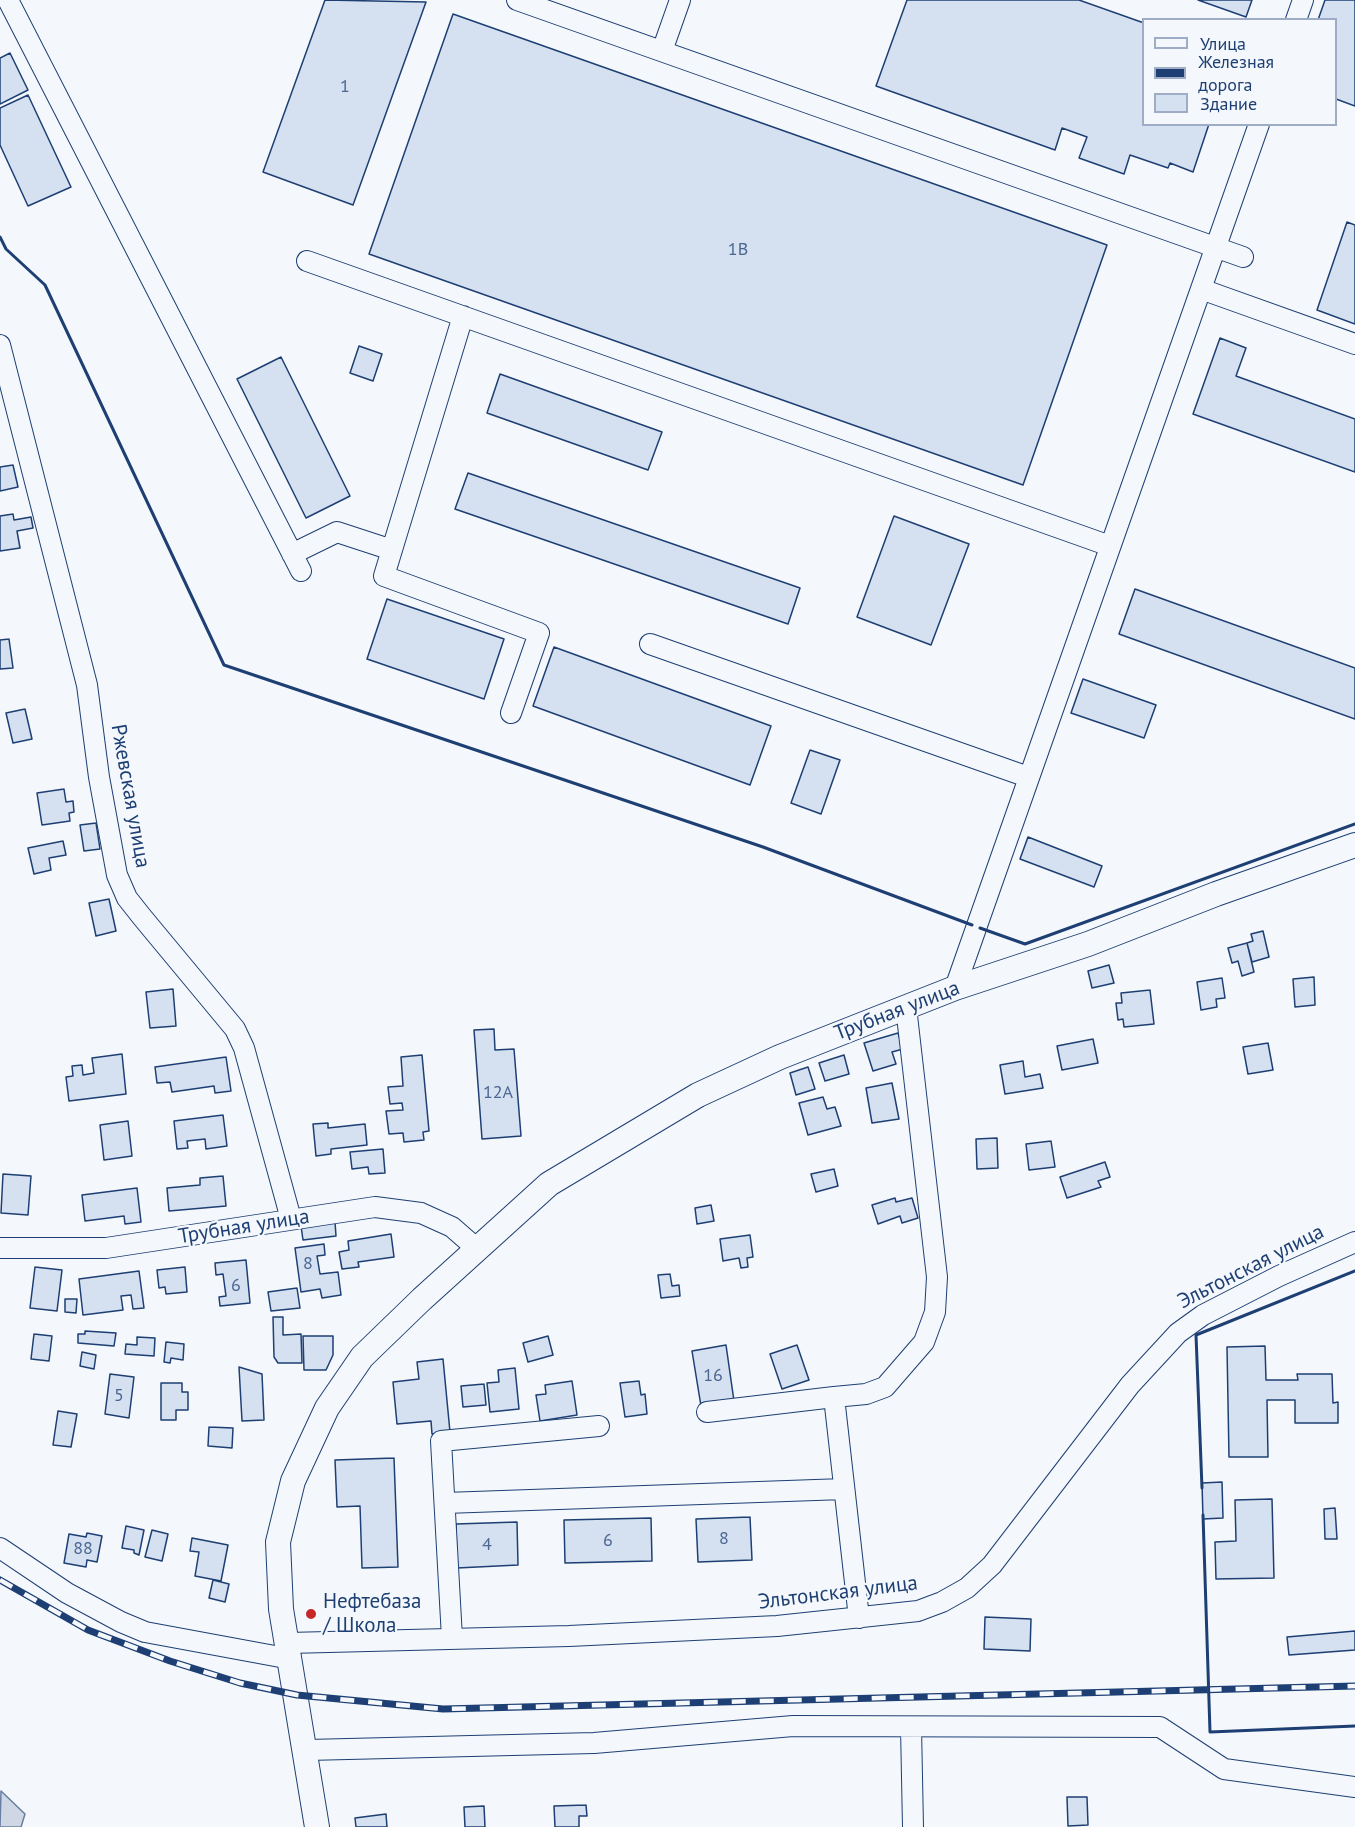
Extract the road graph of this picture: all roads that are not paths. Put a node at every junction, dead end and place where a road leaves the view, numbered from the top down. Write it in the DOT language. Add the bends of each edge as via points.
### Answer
graph roads {
  1 [pos="8,0"];
  2 [pos="517,0"];
  3 [pos="680,0"];
  4 [pos="1303,0"];
  5 [pos="1297,18"];
  6 [pos="662,51"];
  7 [pos="1258,126"];
  8 [pos="1215,247"];
  9 [pos="1243,257"];
  10 [pos="307,261"];
  11 [pos="1201,289"];
  12 [pos="463,316"];
  13 [pos="1355,344"];
  14 [pos="0,345"];
  15 [pos="1110,546"];
  16 [pos="392,550"];
  17 [pos="650,644"];
  18 [pos="511,713"];
  19 [pos="1028,777"];
  20 [pos="1355,845"];
  21 [pos="955,988"];
  22 [pos="906,1006"];
  23 [pos="291,1219"];
  24 [pos="1355,1242"];
  25 [pos="0,1248"];
  26 [pos="476,1248"];
  27 [pos="834,1398"];
  28 [pos="707,1412"];
  29 [pos="598,1426"];
  30 [pos="844,1489"];
  31 [pos="445,1503"];
  32 [pos="0,1548"];
  33 [pos="859,1618"];
  34 [pos="452,1638"];
  35 [pos="290,1651"];
  36 [pos="911,1727"];
  37 [pos="307,1750"];
  38 [pos="1355,1787"];
  39 [pos="317,1827"];
  40 [pos="913,1827"];
  1 -- 16 [label="street" via="296,563 337,532"];
  2 -- 6 [label="street"];
  3 -- 6 [label="street"];
  4 -- 5 [label="street"];
  6 -- 8 [label="street"];
  7 -- 8 [label="street"];
  8 -- 9 [label="street"];
  8 -- 11 [label="street"];
  10 -- 12 [label="street"];
  11 -- 13 [label="street"];
  11 -- 15 [label="street"];
  12 -- 15 [label="street"];
  12 -- 16 [label="street"];
  14 -- 23 [label="street, Ржевская улица" via="87,685 117,875 127,898 235,1029 244,1048"];
  15 -- 19 [label="street"];
  16 -- 18 [label="street" via="384,576 539,633"];
  17 -- 19 [label="street"];
  19 -- 21 [label="street"];
  20 -- 21 [label="main road, Трубная улица" via="1088,944"];
  21 -- 22 [label="main road, Трубная улица"];
  22 -- 26 [label="main road, Трубная улица" via="698,1095 549,1184"];
  22 -- 27 [label="street" via="937,1277 935,1312 924,1342 885,1387 866,1395"];
  23 -- 25 [label="street, Трубная улица" via="106,1248"];
  23 -- 26 [label="street, Трубная улица" via="393,1208 421,1213 452,1227"];
  24 -- 33 [label="street, Эльтонская улица" via="1279,1276 1178,1333 1130,1385 992,1565 967,1588 918,1611"];
  26 -- 35 [label="main road, Трубная улица" via="362,1358 327,1408 305,1453 293,1481 278,1542 279,1597"];
  27 -- 28 [label="street"];
  27 -- 30 [label="street"];
  29 -- 31 [label="street" via="441,1441"];
  30 -- 31 [label="street"];
  30 -- 33 [label="street"];
  31 -- 34 [label="street"];
  32 -- 35 [label="street, Эльтонская улица" via="67,1593 146,1632"];
  33 -- 34 [label="street, Эльтонская улица" via="754,1627"];
  34 -- 35 [label="street, Эльтонская улица"];
  35 -- 37 [label="main road, Трубная улица"];
  36 -- 37 [label="street" via="793,1726 594,1743"];
  36 -- 38 [label="street" via="1160,1727 1224,1769"];
  36 -- 40 [label="street"];
  37 -- 39 [label="main road, Трубная улица"];
}
